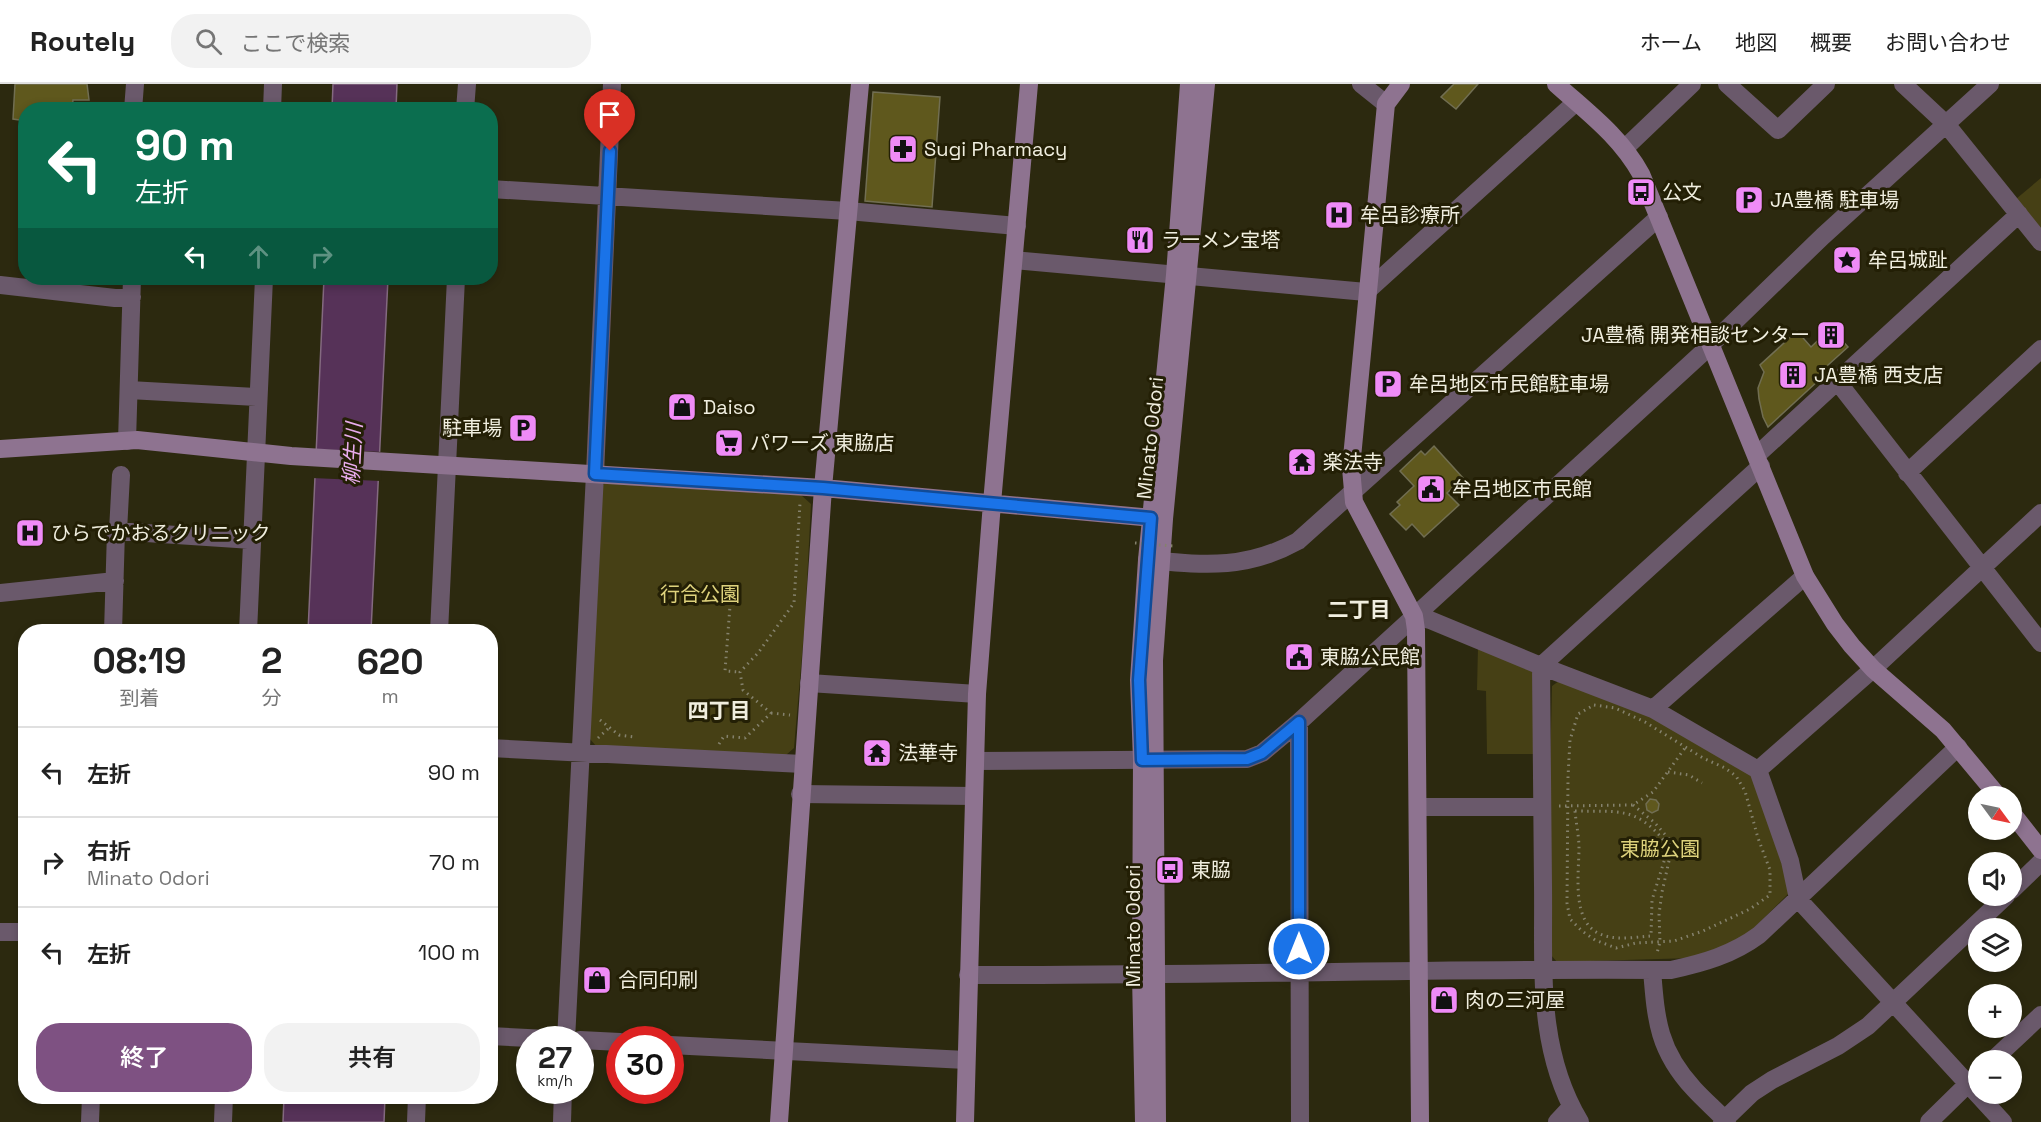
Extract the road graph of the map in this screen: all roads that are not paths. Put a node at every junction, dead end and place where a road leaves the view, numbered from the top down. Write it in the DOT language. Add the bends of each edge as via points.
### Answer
graph roads {
  1 [pos="135,84"];
  2 [pos="273,84"];
  3 [pos="466,84"];
  4 [pos="612,84"];
  5 [pos="860,84"];
  6 [pos="1029,84"];
  7 [pos="1189,84"];
  8 [pos="1206,84"];
  9 [pos="1361,84"];
  10 [pos="1401,84"];
  11 [pos="1556,84"];
  12 [pos="1692,84"];
  13 [pos="1727,84"];
  14 [pos="1827,84"];
  15 [pos="1903,84"];
  16 [pos="1990,84"];
  17 [pos="134,102"];
  18 [pos="272,102"];
  19 [pos="465,102"];
  20 [pos="1576,102"];
  21 [pos="1386,104"];
  22 [pos="1946,124"];
  23 [pos="1625,148"];
  24 [pos="498,189"];
  25 [pos="608,196"];
  26 [pos="848,211"];
  27 [pos="2019,214"];
  28 [pos="1659,217"];
  29 [pos="1017,226"];
  30 [pos="2041,242"];
  31 [pos="1014,260"];
  32 [pos="1182,275"];
  33 [pos="0,285"];
  34 [pos="132,285"];
  35 [pos="264,285"];
  36 [pos="456,285"];
  37 [pos="1366,292"];
  38 [pos="132,297"];
  39 [pos="1711,344"];
  40 [pos="2041,349"];
  41 [pos="1837,381"];
  42 [pos="129,390"];
  43 [pos="258,397"];
  44 [pos="127,441"];
  45 [pos="0,449"];
  46 [pos="255,453"];
  47 [pos="1759,460"];
  48 [pos="446,465"];
  49 [pos="1907,473"];
  50 [pos="595,474"];
  51 [pos="121,475"];
  52 [pos="823,488"];
  53 [pos="1353,490"];
  54 [pos="992,503"];
  55 [pos="2041,513"];
  56 [pos="1158,518"];
  57 [pos="118,531"];
  58 [pos="252,540"];
  59 [pos="1154,561"];
  60 [pos="1982,567"];
  61 [pos="1805,576"];
  62 [pos="115,581"];
  63 [pos="0,593"];
  64 [pos="1414,616"];
  65 [pos="113,624"];
  66 [pos="248,624"];
  67 [pos="439,624"];
  68 [pos="2040,641"];
  69 [pos="1540,666"];
  70 [pos="1873,669"];
  71 [pos="809,682"];
  72 [pos="977,694"];
  73 [pos="1653,709"];
  74 [pos="1299,722"];
  75 [pos="1958,747"];
  76 [pos="498,748"];
  77 [pos="580,752"];
  78 [pos="1149,760"];
  79 [pos="976,761"];
  80 [pos="803,764"];
  81 [pos="1758,770"];
  82 [pos="1990,786"];
  83 [pos="800,794"];
  84 [pos="974,796"];
  85 [pos="1418,807"];
  86 [pos="1540,807"];
  87 [pos="2022,826"];
  88 [pos="2041,850"];
  89 [pos="2041,862"];
  90 [pos="2022,880"];
  91 [pos="1798,899"];
  92 [pos="1995,906"];
  93 [pos="0,932"];
  94 [pos="18,932"];
  95 [pos="1652,970"];
  96 [pos="1418,971"];
  97 [pos="1543,971"];
  98 [pos="1299,972"];
  99 [pos="968,975"];
  100 [pos="1148,975"];
  101 [pos="1892,1003"];
  102 [pos="2041,1015"];
  103 [pos="567,1026"];
  104 [pos="498,1036"];
  105 [pos="516,1037"];
  106 [pos="684,1046"];
  107 [pos="783,1050"];
  108 [pos="2004,1050"];
  109 [pos="966,1060"];
  110 [pos="1968,1074"];
  111 [pos="1968,1084"];
  112 [pos="91,1104"];
  113 [pos="224,1104"];
  114 [pos="417,1104"];
  115 [pos="563,1104"];
  116 [pos="1990,1104"];
  117 [pos="1575,1115"];
  118 [pos="1725,1121"];
  119 [pos="90,1122"];
  120 [pos="223,1122"];
  121 [pos="416,1122"];
  122 [pos="562,1122"];
  123 [pos="778,1122"];
  124 [pos="965,1122"];
  125 [pos="1144,1122"];
  126 [pos="1157,1122"];
  127 [pos="1300,1122"];
  128 [pos="1419,1122"];
  129 [pos="1557,1122"];
  130 [pos="1929,1122"];
  131 [pos="2003,1122"];
  1 -- 17 [label="street"];
  2 -- 18 [label="street"];
  3 -- 19 [label="street"];
  4 -- 25 [label="street"];
  5 -- 26 [label="street"];
  6 -- 29 [label="street"];
  7 -- 32 [label="street, Minato Odori"];
  8 -- 32 [label="street, Minato Odori"];
  9 -- 21 [label="street"];
  10 -- 21 [label="street"];
  11 -- 20 [label="street"];
  12 -- 23 [label="street"];
  13 -- 14 [label="street" via="1778,130"];
  15 -- 22 [label="street"];
  16 -- 22 [label="street"];
  20 -- 23 [label="street"];
  20 -- 37 [label="street"];
  21 -- 37 [label="street"];
  22 -- 27 [label="street"];
  22 -- 39 [label="street"];
  23 -- 28 [label="street"];
  24 -- 25 [label="street"];
  25 -- 26 [label="street"];
  25 -- 50 [label="street"];
  26 -- 29 [label="street"];
  26 -- 52 [label="street"];
  27 -- 30 [label="street"];
  27 -- 41 [label="street"];
  28 -- 39 [label="street"];
  28 -- 53 [label="street"];
  29 -- 31 [label="street"];
  31 -- 32 [label="street"];
  31 -- 54 [label="street"];
  32 -- 37 [label="street"];
  32 -- 56 [label="street, Minato Odori"];
  33 -- 38 [label="street"];
  34 -- 38 [label="street"];
  35 -- 43 [label="street"];
  36 -- 48 [label="street"];
  37 -- 53 [label="street" via="1351,468"];
  38 -- 42 [label="street"];
  39 -- 47 [label="street"];
  39 -- 64 [label="street"];
  40 -- 49 [label="street"];
  41 -- 47 [label="street"];
  41 -- 49 [label="street"];
  42 -- 43 [label="street"];
  42 -- 44 [label="street"];
  43 -- 46 [label="street"];
  44 -- 45 [label="street"];
  44 -- 46 [label="street"];
  46 -- 48 [label="street"];
  46 -- 58 [label="street"];
  47 -- 61 [label="street"];
  47 -- 69 [label="street"];
  48 -- 50 [label="street"];
  48 -- 67 [label="street"];
  49 -- 60 [label="street"];
  50 -- 52 [label="street"];
  50 -- 77 [label="street"];
  51 -- 57 [label="street"];
  52 -- 54 [label="street"];
  52 -- 71 [label="street"];
  53 -- 59 [label="street" via="1298,541 1277,553 1234,563"];
  53 -- 64 [label="street" via="1354,502"];
  54 -- 56 [label="street"];
  54 -- 72 [label="street"];
  55 -- 60 [label="street"];
  56 -- 59 [label="street, Minato Odori"];
  57 -- 58 [label="street"];
  57 -- 62 [label="street"];
  58 -- 66 [label="street"];
  59 -- 78 [label="street, Minato Odori"];
  60 -- 68 [label="street"];
  60 -- 70 [label="street"];
  61 -- 70 [label="street" via="1835,624"];
  61 -- 73 [label="street"];
  62 -- 63 [label="street"];
  62 -- 65 [label="street"];
  64 -- 69 [label="street"];
  64 -- 74 [label="street"];
  64 -- 85 [label="street"];
  69 -- 73 [label="street"];
  69 -- 86 [label="street"];
  70 -- 75 [label="street" via="1929,716"];
  70 -- 81 [label="street"];
  71 -- 72 [label="street"];
  71 -- 80 [label="street"];
  72 -- 79 [label="street"];
  73 -- 81 [label="street" via="1690,741"];
  74 -- 78 [label="street" via="1262,753 1247,759"];
  74 -- 98 [label="street"];
  75 -- 82 [label="street"];
  75 -- 91 [label="street"];
  76 -- 77 [label="street"];
  77 -- 80 [label="street"];
  77 -- 103 [label="street"];
  78 -- 79 [label="street"];
  78 -- 100 [label="street, Minato Odori"];
  79 -- 84 [label="street"];
  80 -- 83 [label="street"];
  81 -- 91 [label="street" via="1790,861"];
  83 -- 84 [label="street"];
  83 -- 107 [label="street"];
  84 -- 99 [label="street"];
  85 -- 86 [label="street"];
  85 -- 96 [label="street"];
  86 -- 97 [label="street"];
  87 -- 88 [label="street"];
  89 -- 90 [label="street"];
  91 -- 95 [label="street" via="1743,946 1701,964"];
  91 -- 101 [label="street"];
  92 -- 101 [label="street"];
  93 -- 94 [label="street"];
  95 -- 97 [label="street"];
  95 -- 118 [label="street" via="1663,1044 1693,1088"];
  96 -- 97 [label="street"];
  96 -- 98 [label="street"];
  96 -- 128 [label="street"];
  97 -- 117 [label="street" via="1552,1058"];
  98 -- 100 [label="street"];
  98 -- 127 [label="street"];
  99 -- 100 [label="street"];
  99 -- 109 [label="street"];
  100 -- 125 [label="street, Minato Odori"];
  100 -- 126 [label="street, Minato Odori"];
  101 -- 110 [label="street"];
  101 -- 118 [label="street" via="1839,1046 1752,1093"];
  102 -- 108 [label="street"];
  104 -- 105 [label="street"];
  106 -- 107 [label="street"];
  107 -- 109 [label="street"];
  107 -- 123 [label="street"];
  109 -- 124 [label="street"];
  111 -- 130 [label="street"];
  112 -- 119 [label="street"];
  113 -- 120 [label="street"];
  114 -- 121 [label="street"];
  115 -- 122 [label="street"];
  116 -- 131 [label="street"];
  117 -- 129 [label="street"];
}
